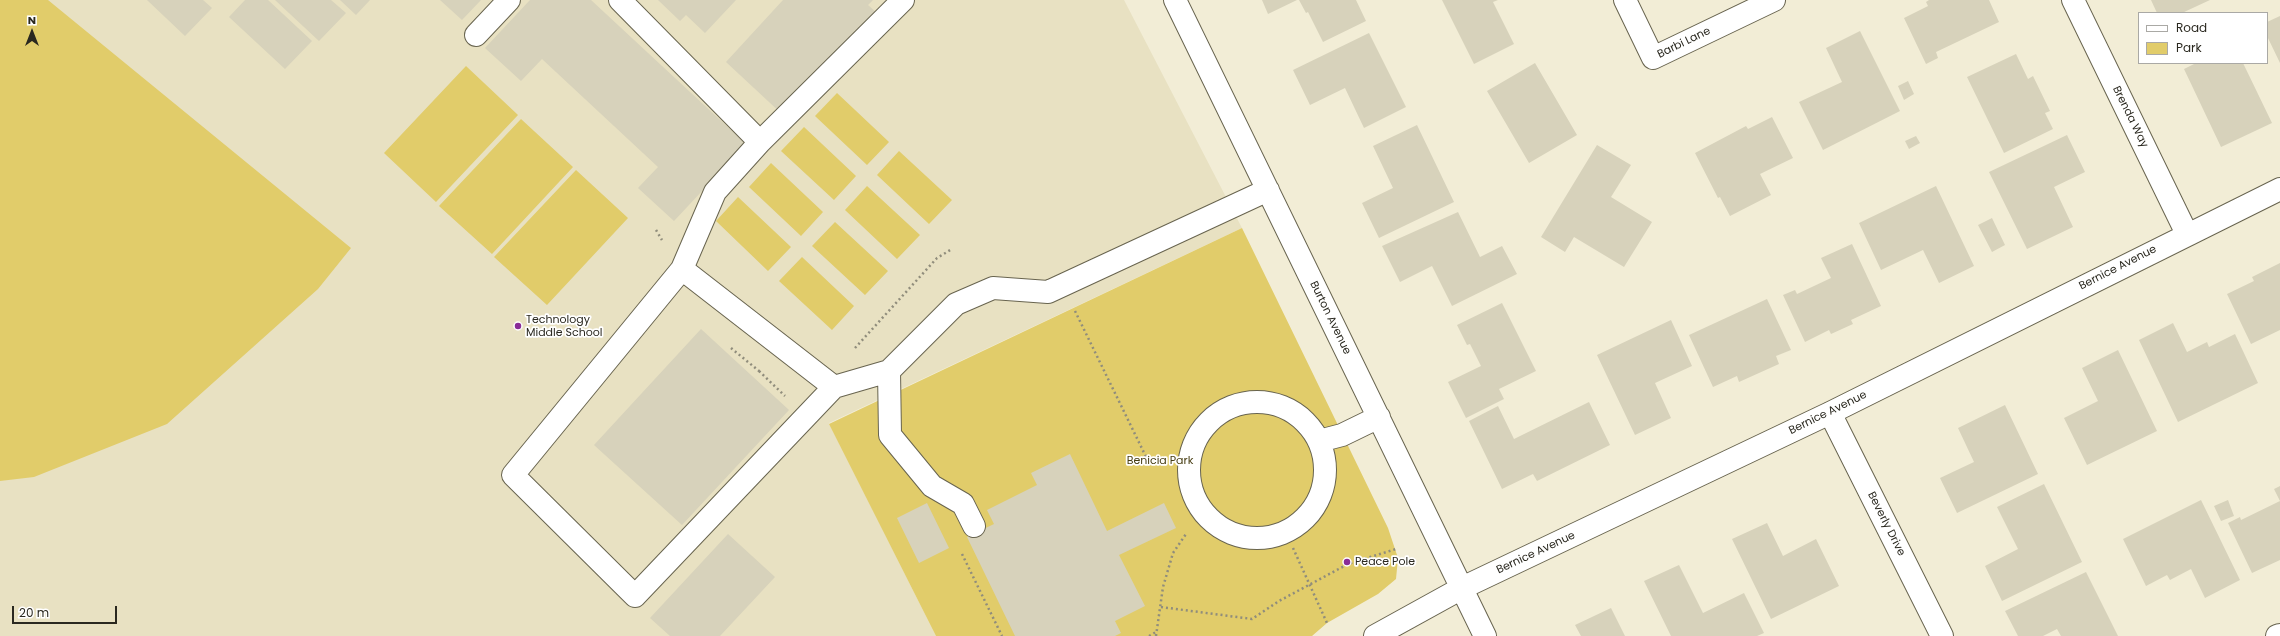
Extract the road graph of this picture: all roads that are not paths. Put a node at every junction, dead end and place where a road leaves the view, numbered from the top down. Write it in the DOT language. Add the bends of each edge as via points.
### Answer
graph roads {
  1 [pos="509,0"];
  2 [pos="620,0"];
  3 [pos="903,0"];
  4 [pos="1175,0"];
  5 [pos="1625,0"];
  6 [pos="1774,0"];
  7 [pos="2073,0"];
  8 [pos="476,36"];
  9 [pos="760,142"];
  10 [pos="2280,189"];
  11 [pos="1268,190"];
  12 [pos="2187,234"];
  13 [pos="682,268"];
  14 [pos="889,370"];
  15 [pos="834,387"];
  16 [pos="1830,413"];
  17 [pos="1379,416"];
  18 [pos="1319,441"];
  19 [pos="974,526"];
  20 [pos="1462,588"];
  21 [pos="2280,635"];
  22 [pos="1375,636"];
  23 [pos="1485,636"];
  24 [pos="1942,636"];
  25 [pos="2277,636"];
  1 -- 8 [label="street"];
  2 -- 9 [label="street"];
  3 -- 9 [label="street"];
  4 -- 11 [label="street, Burton Avenue"];
  5 -- 6 [label="street, Barbi Lane" via="1654,58"];
  7 -- 12 [label="street, Brenda Way"];
  9 -- 13 [label="street" via="716,192"];
  10 -- 12 [label="street, Bernice Avenue"];
  11 -- 14 [label="street" via="1048,292 993,288 956,304"];
  11 -- 17 [label="street, Burton Avenue"];
  12 -- 16 [label="street, Bernice Avenue"];
  13 -- 15 [label="street"];
  13 -- 15 [label="street" via="513,475 635,596"];
  14 -- 15 [label="street"];
  14 -- 19 [label="street" via="890,435 932,486 963,504"];
  16 -- 20 [label="street, Bernice Avenue"];
  16 -- 24 [label="street, Beverly Drive"];
  17 -- 18 [label="street" via="1342,435"];
  17 -- 20 [label="street, Burton Avenue"];
  18 -- 18 [label="street" via="1326,463 1324,486 1315,508 1299,525 1278,535 1255,539 1233,534 1212,523 1198,506 1190,485 1189,463 1195,442 1207,424 1225,410 1246,403 1268,403 1282,407 1306,423"];
  20 -- 22 [label="street, Bernice Avenue"];
  20 -- 23 [label="street, Burton Avenue"];
  21 -- 25 [label="street"];
}
